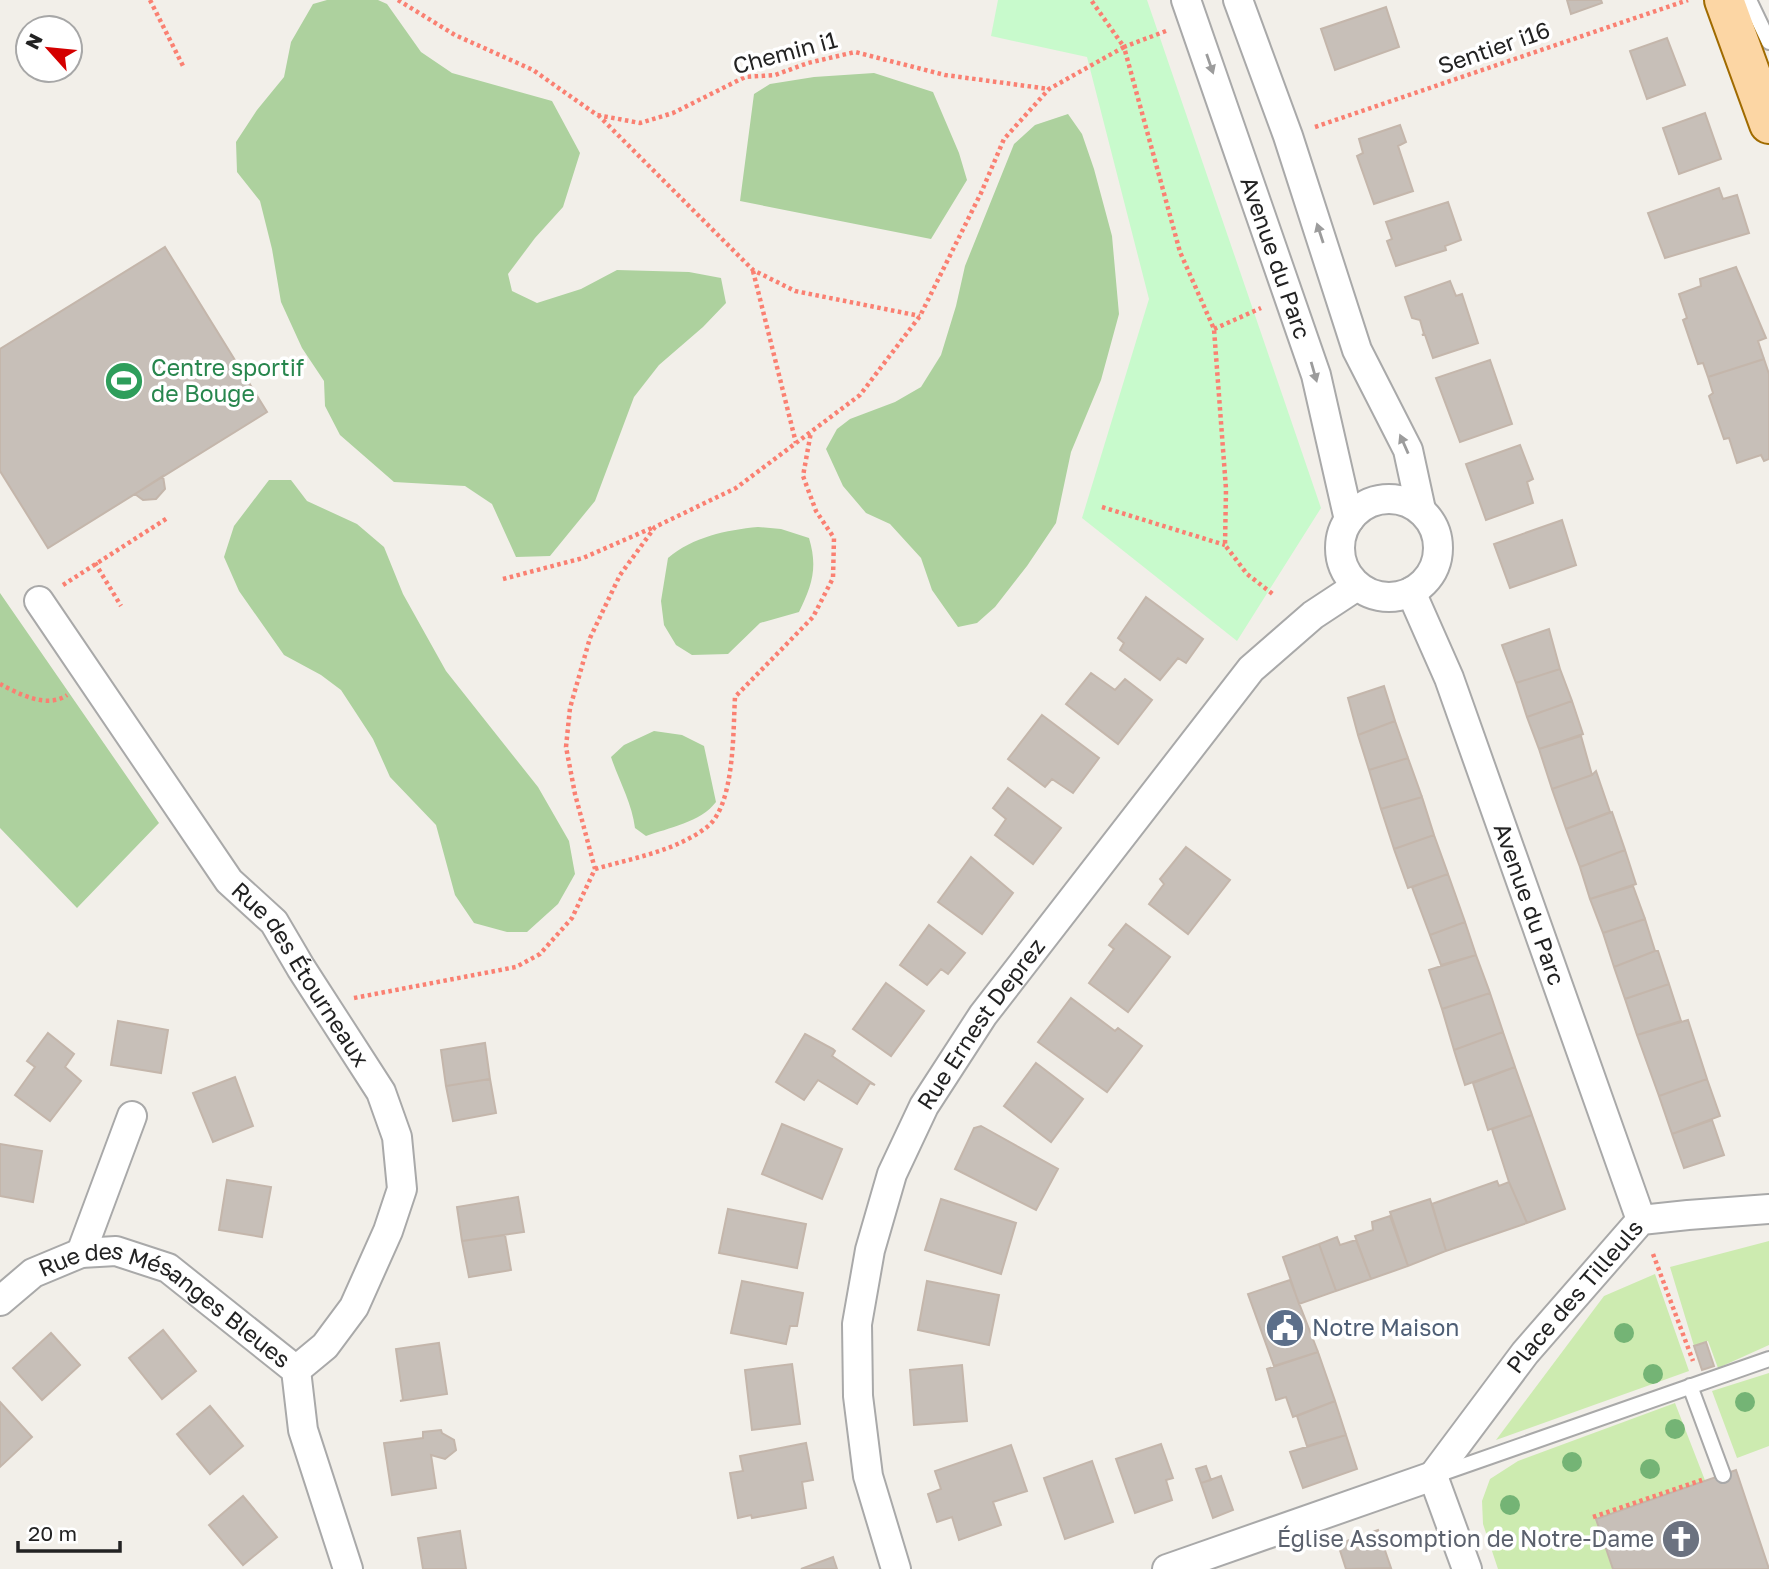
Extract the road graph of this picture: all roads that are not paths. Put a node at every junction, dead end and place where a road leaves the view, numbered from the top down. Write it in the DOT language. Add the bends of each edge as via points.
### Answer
graph roads {
  1 [pos="1186,0"];
  2 [pos="1238,0"];
  3 [pos="1724,0"];
  4 [pos="1742,0"];
  5 [pos="1749,0"];
  6 [pos="1760,58"];
  7 [pos="1769,124"];
  8 [pos="1421,510"];
  9 [pos="1349,520"];
  10 [pos="1357,586"];
  11 [pos="1411,592"];
  12 [pos="39,601"];
  13 [pos="132,1116"];
  14 [pos="1769,1209"];
  15 [pos="1641,1220"];
  16 [pos="81,1253"];
  17 [pos="0,1301"];
  18 [pos="1769,1359"];
  19 [pos="296,1370"];
  20 [pos="1695,1384"];
  21 [pos="1723,1474"];
  22 [pos="1433,1476"];
  23 [pos="348,1569"];
  24 [pos="896,1569"];
  25 [pos="1167,1569"];
  26 [pos="1467,1569"];
  1 -- 9 [label="street, Avenue du Parc, one-way" via="1316,376"];
  8 -- 2 [label="street, Avenue du Parc, one-way" via="1408,450 1357,350 1289,136"];
  3 -- 6 [label="main road"];
  4 -- 6 [label="lane"];
  5 -- 6 [label="lane"];
  6 -- 7 [label="main road"];
  8 -- 9 [label="street" via="1399,500 1375,500"];
  8 -- 11 [label="street, Avenue du Parc" via="1438,537 1438,554 1425,583"];
  9 -- 10 [label="street, Avenue du Parc" via="1340,547 1344,568"];
  10 -- 11 [label="street" via="1382,597"];
  10 -- 24 [label="street, Rue Ernest Deprez" via="1313,615 1251,668 983,1016 918,1117 892,1174 870,1250 857,1324 858,1396 868,1476"];
  11 -- 15 [label="street, Avenue du Parc" via="1449,678"];
  12 -- 19 [label="street, Rue des Étourneaux" via="229,881 274,922 381,1091 397,1138 402,1189 388,1231 354,1307 325,1346"];
  13 -- 16 [label="street"];
  14 -- 15 [label="street, Place des Tilleuls"];
  15 -- 22 [label="street, Place des Tilleuls" via="1525,1353"];
  16 -- 17 [label="street, Rue des Mésanges Bleues" via="33,1273"];
  16 -- 19 [label="street, Rue des Mésanges Bleues" via="116,1251 168,1268"];
  18 -- 20 [label="lane"];
  19 -- 23 [label="street, Rue des Mésanges Bleues" via="303,1430"];
  20 -- 21 [label="lane"];
  20 -- 22 [label="lane"];
  22 -- 25 [label="street"];
  22 -- 26 [label="street"];
}
